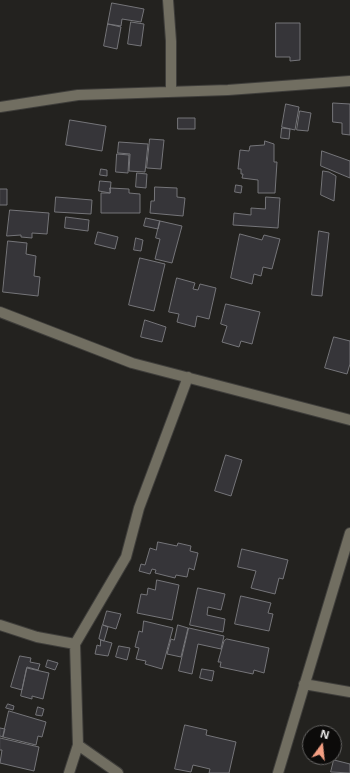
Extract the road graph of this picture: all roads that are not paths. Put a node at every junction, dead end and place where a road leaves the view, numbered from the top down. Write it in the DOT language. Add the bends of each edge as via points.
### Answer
graph roads {
  1 [pos="168,0"];
  2 [pos="350,81"];
  3 [pos="170,92"];
  4 [pos="0,106"];
  5 [pos="0,312"];
  6 [pos="188,377"];
  7 [pos="350,420"];
  8 [pos="350,533"];
  9 [pos="0,625"];
  10 [pos="75,644"];
  11 [pos="304,684"];
  12 [pos="350,692"];
  13 [pos="78,745"];
  14 [pos="69,773"];
  15 [pos="118,773"];
  16 [pos="278,773"];
  1 -- 3 [label="street" via="171,41"];
  2 -- 3 [label="street"];
  3 -- 4 [label="street" via="78,95"];
  5 -- 6 [label="street" via="132,362"];
  6 -- 7 [label="street"];
  6 -- 10 [label="street" via="139,508 126,557"];
  8 -- 11 [label="street"];
  9 -- 10 [label="street" via="37,637"];
  10 -- 13 [label="street"];
  11 -- 12 [label="street"];
  11 -- 16 [label="street"];
  13 -- 14 [label="street"];
  13 -- 15 [label="street"];
}
